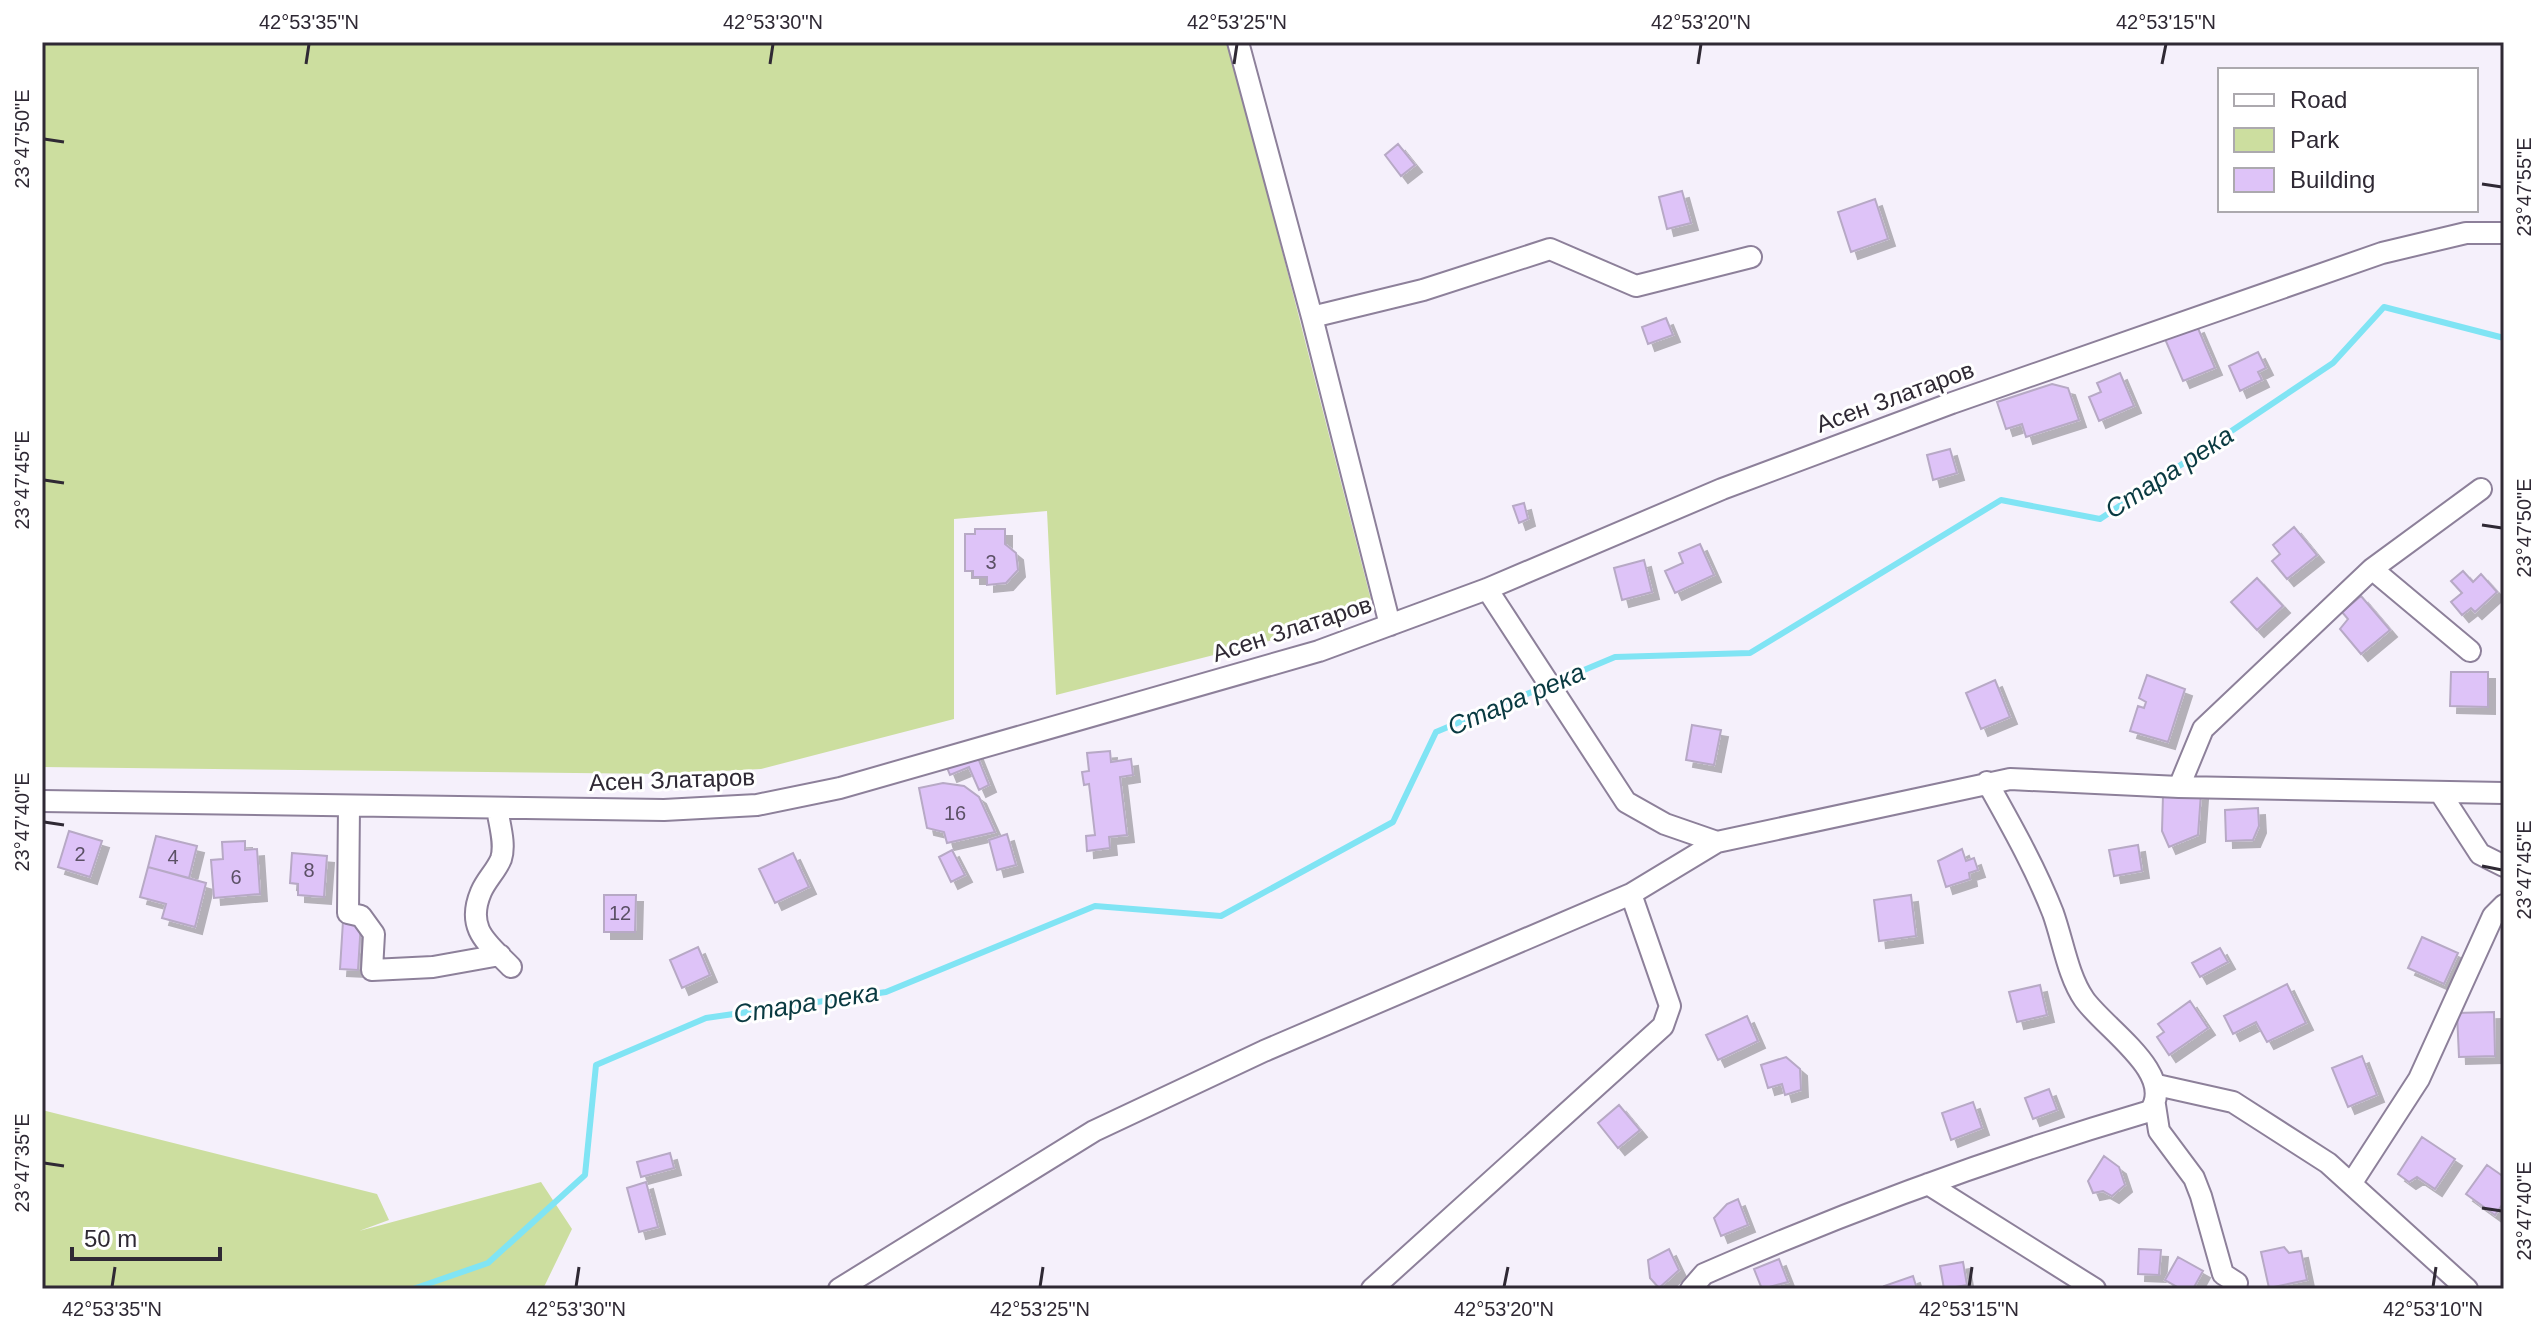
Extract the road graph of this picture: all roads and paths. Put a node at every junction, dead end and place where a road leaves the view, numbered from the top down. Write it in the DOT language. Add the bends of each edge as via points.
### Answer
graph roads {
  1 [pos="1238,42"];
  2 [pos="2504,233"];
  3 [pos="1751,257"];
  4 [pos="1312,317"];
  5 [pos="2481,489"];
  6 [pos="2372,569"];
  7 [pos="1487,589"];
  8 [pos="1390,625"];
  9 [pos="2470,651"];
  10 [pos="1987,782"];
  11 [pos="2179,787"];
  12 [pos="2504,793"];
  13 [pos="2441,794"];
  14 [pos="42,801"];
  15 [pos="349,806"];
  16 [pos="497,808"];
  17 [pos="1717,842"];
  18 [pos="2504,866"];
  19 [pos="1631,894"];
  20 [pos="2504,905"];
  21 [pos="2156,1095"];
  22 [pos="1928,1184"];
  23 [pos="2351,1184"];
  24 [pos="2237,1283"];
  25 [pos="839,1289"];
  26 [pos="1372,1289"];
  27 [pos="1691,1289"];
  28 [pos="2095,1289"];
  29 [pos="2467,1289"];
  1 -- 4 [label="street"];
  2 -- 7 [label="street, Асен Златаров" via="2466,233 2382,253 1952,403 1722,489"];
  3 -- 4 [label="street" via="1636,286 1550,249 1423,290"];
  4 -- 8 [label="street"];
  5 -- 6 [label="street"];
  6 -- 9 [label="street"];
  6 -- 11 [label="street" via="2203,729"];
  7 -- 8 [label="street, Асен Златаров"];
  7 -- 17 [label="street" via="1626,802 1665,824"];
  8 -- 16 [label="street, Асен Златаров" via="1319,651 840,788 757,805"];
  10 -- 11 [label="street"];
  10 -- 17 [label="street"];
  10 -- 21 [label="street" via="2027,852 2078,991 2101,1023 2136,1051"];
  11 -- 13 [label="street"];
  12 -- 13 [label="street"];
  13 -- 18 [label="street" via="2480,854"];
  14 -- 15 [label="street, Асен Златаров"];
  15 -- 16 [label="street, Асен Златаров"];
  15 -- 16 [label="street" via="348,913 361,916 374,934 372,970 381,973 505,961 478,931 476,909 500,859"];
  17 -- 19 [label="street"];
  19 -- 25 [label="street" via="1094,1131"];
  19 -- 26 [label="street" via="1670,1006 1663,1026"];
  20 -- 23 [label="street" via="2493,916 2419,1079"];
  21 -- 22 [label="street" via="2150,1111"];
  21 -- 23 [label="street" via="2233,1102 2328,1163"];
  21 -- 24 [label="street" via="2159,1131 2194,1178 2223,1274"];
  22 -- 27 [label="street" via="1840,1215 1704,1274"];
  22 -- 28 [label="street"];
  23 -- 29 [label="street"];
}
